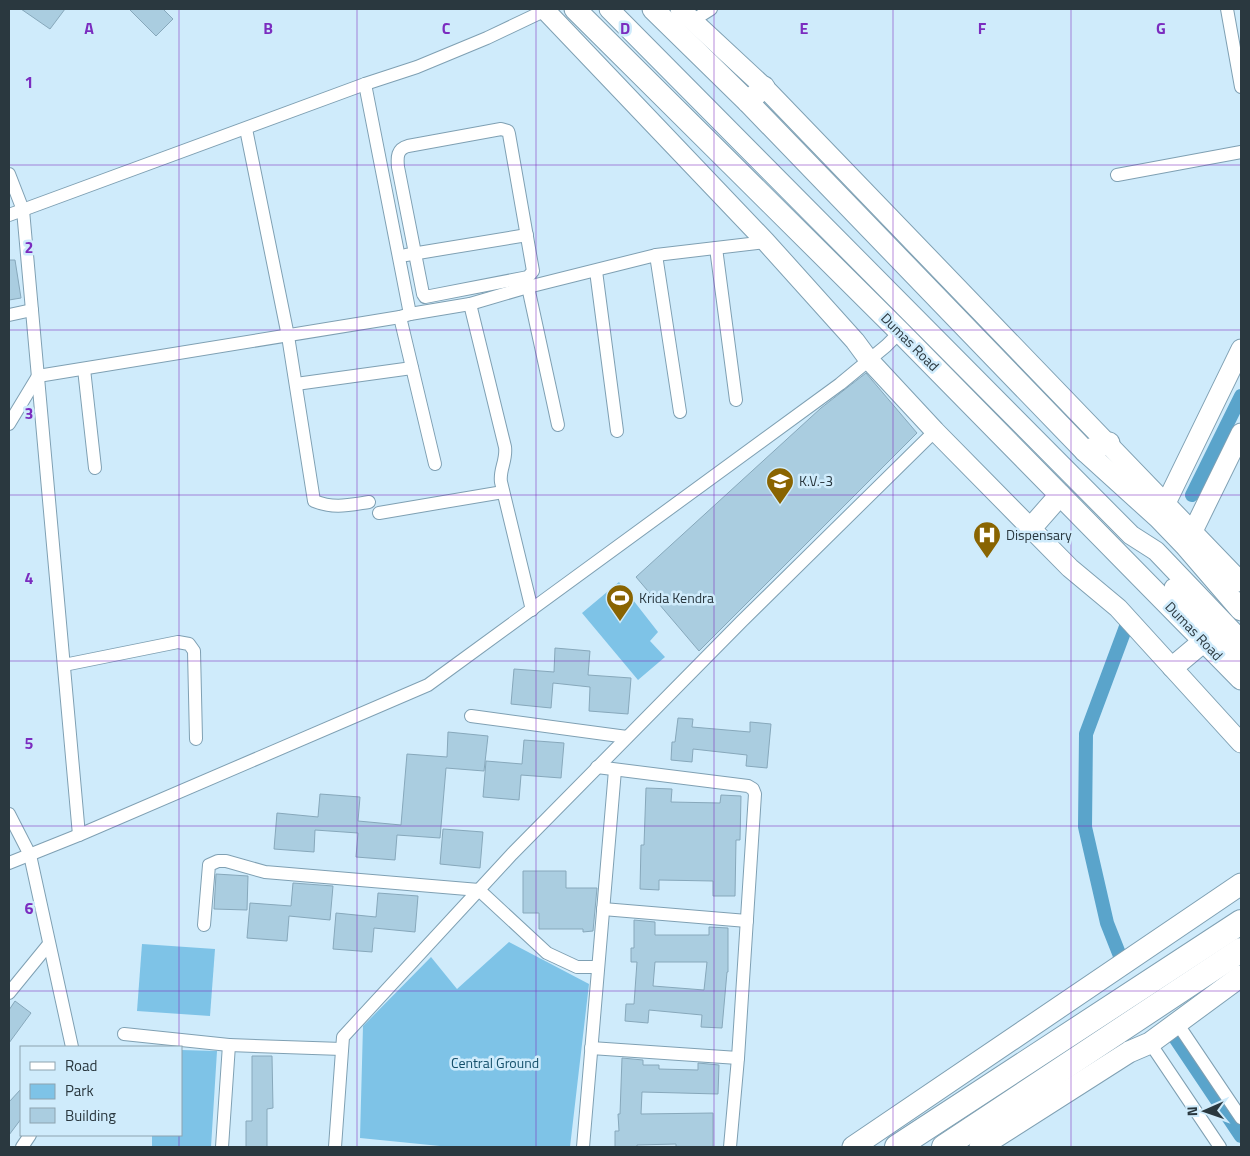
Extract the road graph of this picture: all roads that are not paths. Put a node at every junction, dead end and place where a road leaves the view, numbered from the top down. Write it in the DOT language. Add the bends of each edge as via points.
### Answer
graph roads {
  1 [pos="575,9"];
  2 [pos="608,9"];
  3 [pos="653,9"];
  4 [pos="711,9"];
  5 [pos="1227,9"];
  6 [pos="546,10"];
  7 [pos="686,15"];
  8 [pos="365,84"];
  9 [pos="764,87"];
  10 [pos="1241,87"];
  11 [pos="748,102"];
  12 [pos="246,129"];
  13 [pos="398,152"];
  14 [pos="1241,152"];
  15 [pos="379,156"];
  16 [pos="9,174"];
  17 [pos="1117,175"];
  18 [pos="23,210"];
  19 [pos="9,215"];
  20 [pos="527,235"];
  21 [pos="766,242"];
  22 [pos="716,248"];
  23 [pos="414,254"];
  24 [pos="656,255"];
  25 [pos="398,257"];
  26 [pos="596,271"];
  27 [pos="528,287"];
  28 [pos="470,304"];
  29 [pos="32,310"];
  30 [pos="404,315"];
  31 [pos="9,316"];
  32 [pos="900,332"];
  33 [pos="288,336"];
  34 [pos="1241,349"];
  35 [pos="869,360"];
  36 [pos="412,368"];
  37 [pos="84,369"];
  38 [pos="38,376"];
  39 [pos="296,384"];
  40 [pos="736,400"];
  41 [pos="680,412"];
  42 [pos="9,424"];
  43 [pos="558,424"];
  44 [pos="617,431"];
  45 [pos="935,431"];
  46 [pos="1241,433"];
  47 [pos="1109,443"];
  48 [pos="1084,451"];
  49 [pos="435,464"];
  50 [pos="95,468"];
  51 [pos="503,492"];
  52 [pos="1060,495"];
  53 [pos="369,502"];
  54 [pos="1166,503"];
  55 [pos="379,513"];
  56 [pos="1030,528"];
  57 [pos="1192,531"];
  58 [pos="1132,535"];
  59 [pos="1241,582"];
  60 [pos="532,610"];
  61 [pos="1241,610"];
  62 [pos="1241,640"];
  63 [pos="1204,641"];
  64 [pos="1241,660"];
  65 [pos="64,665"];
  66 [pos="1173,668"];
  67 [pos="1241,679"];
  68 [pos="471,716"];
  69 [pos="627,737"];
  70 [pos="196,739"];
  71 [pos="1241,743"];
  72 [pos="597,768"];
  73 [pos="615,770"];
  74 [pos="9,814"];
  75 [pos="79,835"];
  76 [pos="30,855"];
  77 [pos="9,863"];
  78 [pos="1241,884"];
  79 [pos="479,890"];
  80 [pos="603,909"];
  81 [pos="747,921"];
  82 [pos="1241,922"];
  83 [pos="204,925"];
  84 [pos="49,944"];
  85 [pos="1241,950"];
  86 [pos="598,968"];
  87 [pos="1241,976"];
  88 [pos="9,993"];
  89 [pos="1177,1023"];
  90 [pos="124,1034"];
  91 [pos="1150,1043"];
  92 [pos="229,1045"];
  93 [pos="72,1046"];
  94 [pos="591,1048"];
  95 [pos="342,1049"];
  96 [pos="738,1058"];
  97 [pos="1241,1118"];
  98 [pos="29,1136"];
  99 [pos="22,1147"];
  100 [pos="222,1147"];
  101 [pos="335,1147"];
  102 [pos="583,1147"];
  103 [pos="730,1147"];
  104 [pos="853,1147"];
  105 [pos="897,1147"];
  106 [pos="944,1147"];
  107 [pos="980,1147"];
  108 [pos="1220,1147"];
  1 -- 32 [label="main road, Dumas Road"];
  2 -- 58 [label="street"];
  3 -- 11 [label="main road"];
  4 -- 7 [label="street"];
  5 -- 10 [label="street"];
  6 -- 8 [label="street" via="417,67"];
  6 -- 21 [label="street"];
  7 -- 9 [label="street"];
  8 -- 12 [label="street"];
  8 -- 15 [label="street"];
  9 -- 11 [label="main road"];
  9 -- 47 [label="street"];
  11 -- 48 [label="main road"];
  12 -- 18 [label="street"];
  12 -- 33 [label="street"];
  13 -- 15 [label="street"];
  13 -- 20 [label="street" via="408,146 501,128 508,131"];
  13 -- 23 [label="street"];
  14 -- 17 [label="street"];
  15 -- 25 [label="street"];
  16 -- 18 [label="street"];
  18 -- 19 [label="street"];
  18 -- 29 [label="street"];
  20 -- 23 [label="street"];
  20 -- 23 [label="street" via="533,271 528,277 428,297 423,294"];
  21 -- 22 [label="street"];
  21 -- 35 [label="street" via="856,341"];
  22 -- 24 [label="street"];
  22 -- 40 [label="street"];
  23 -- 25 [label="street"];
  24 -- 26 [label="street"];
  24 -- 41 [label="street"];
  25 -- 30 [label="street"];
  26 -- 27 [label="street"];
  26 -- 44 [label="street"];
  27 -- 28 [label="street"];
  27 -- 43 [label="street"];
  28 -- 30 [label="street"];
  28 -- 51 [label="street" via="505,447 500,474"];
  29 -- 31 [label="street"];
  29 -- 38 [label="street"];
  30 -- 33 [label="street"];
  30 -- 36 [label="street"];
  32 -- 35 [label="street"];
  32 -- 52 [label="main road, Dumas Road"];
  33 -- 37 [label="street"];
  33 -- 39 [label="street"];
  34 -- 54 [label="street"];
  35 -- 45 [label="street"];
  35 -- 60 [label="street"];
  36 -- 39 [label="street"];
  36 -- 49 [label="street"];
  37 -- 38 [label="street"];
  37 -- 50 [label="street"];
  38 -- 42 [label="street"];
  38 -- 65 [label="street"];
  39 -- 53 [label="street" via="314,501 326,506"];
  45 -- 56 [label="street"];
  45 -- 69 [label="street"];
  46 -- 57 [label="street"];
  47 -- 48 [label="main road"];
  47 -- 54 [label="street"];
  48 -- 61 [label="main road" via="1159,518"];
  51 -- 55 [label="street"];
  51 -- 60 [label="street"];
  52 -- 56 [label="main road"];
  52 -- 63 [label="main road, Dumas Road"];
  54 -- 57 [label="street"];
  56 -- 66 [label="street" via="1070,568 1118,608"];
  57 -- 59 [label="street"];
  58 -- 62 [label="street" via="1156,551"];
  58 -- 64 [label="street" via="1147,561"];
  60 -- 75 [label="street" via="428,685"];
  63 -- 66 [label="main road"];
  63 -- 67 [label="main road, Dumas Road"];
  65 -- 70 [label="street" via="178,642 189,644 194,651"];
  65 -- 75 [label="street"];
  66 -- 71 [label="street"];
  68 -- 69 [label="street"];
  69 -- 72 [label="street"];
  72 -- 73 [label="street"];
  72 -- 79 [label="street"];
  73 -- 80 [label="street"];
  73 -- 81 [label="street" via="753,789"];
  74 -- 76 [label="street"];
  75 -- 76 [label="street"];
  76 -- 77 [label="street"];
  76 -- 84 [label="street"];
  78 -- 104 [label="main road"];
  79 -- 83 [label="street" via="265,872 218,861 210,865"];
  79 -- 86 [label="street" via="547,953 577,967"];
  79 -- 95 [label="street" via="343,1037"];
  80 -- 81 [label="street"];
  80 -- 86 [label="street"];
  81 -- 96 [label="street"];
  82 -- 105 [label="highway"];
  84 -- 88 [label="street"];
  84 -- 93 [label="street"];
  85 -- 106 [label="highway"];
  86 -- 94 [label="street"];
  87 -- 89 [label="main road"];
  89 -- 91 [label="main road"];
  89 -- 97 [label="street"];
  90 -- 92 [label="street"];
  91 -- 107 [label="main road" via="1129,1052"];
  91 -- 108 [label="street"];
  92 -- 95 [label="street"];
  92 -- 100 [label="street"];
  94 -- 96 [label="street"];
  94 -- 102 [label="street"];
  95 -- 101 [label="street"];
  96 -- 103 [label="street"];
  98 -- 99 [label="street"];
}
